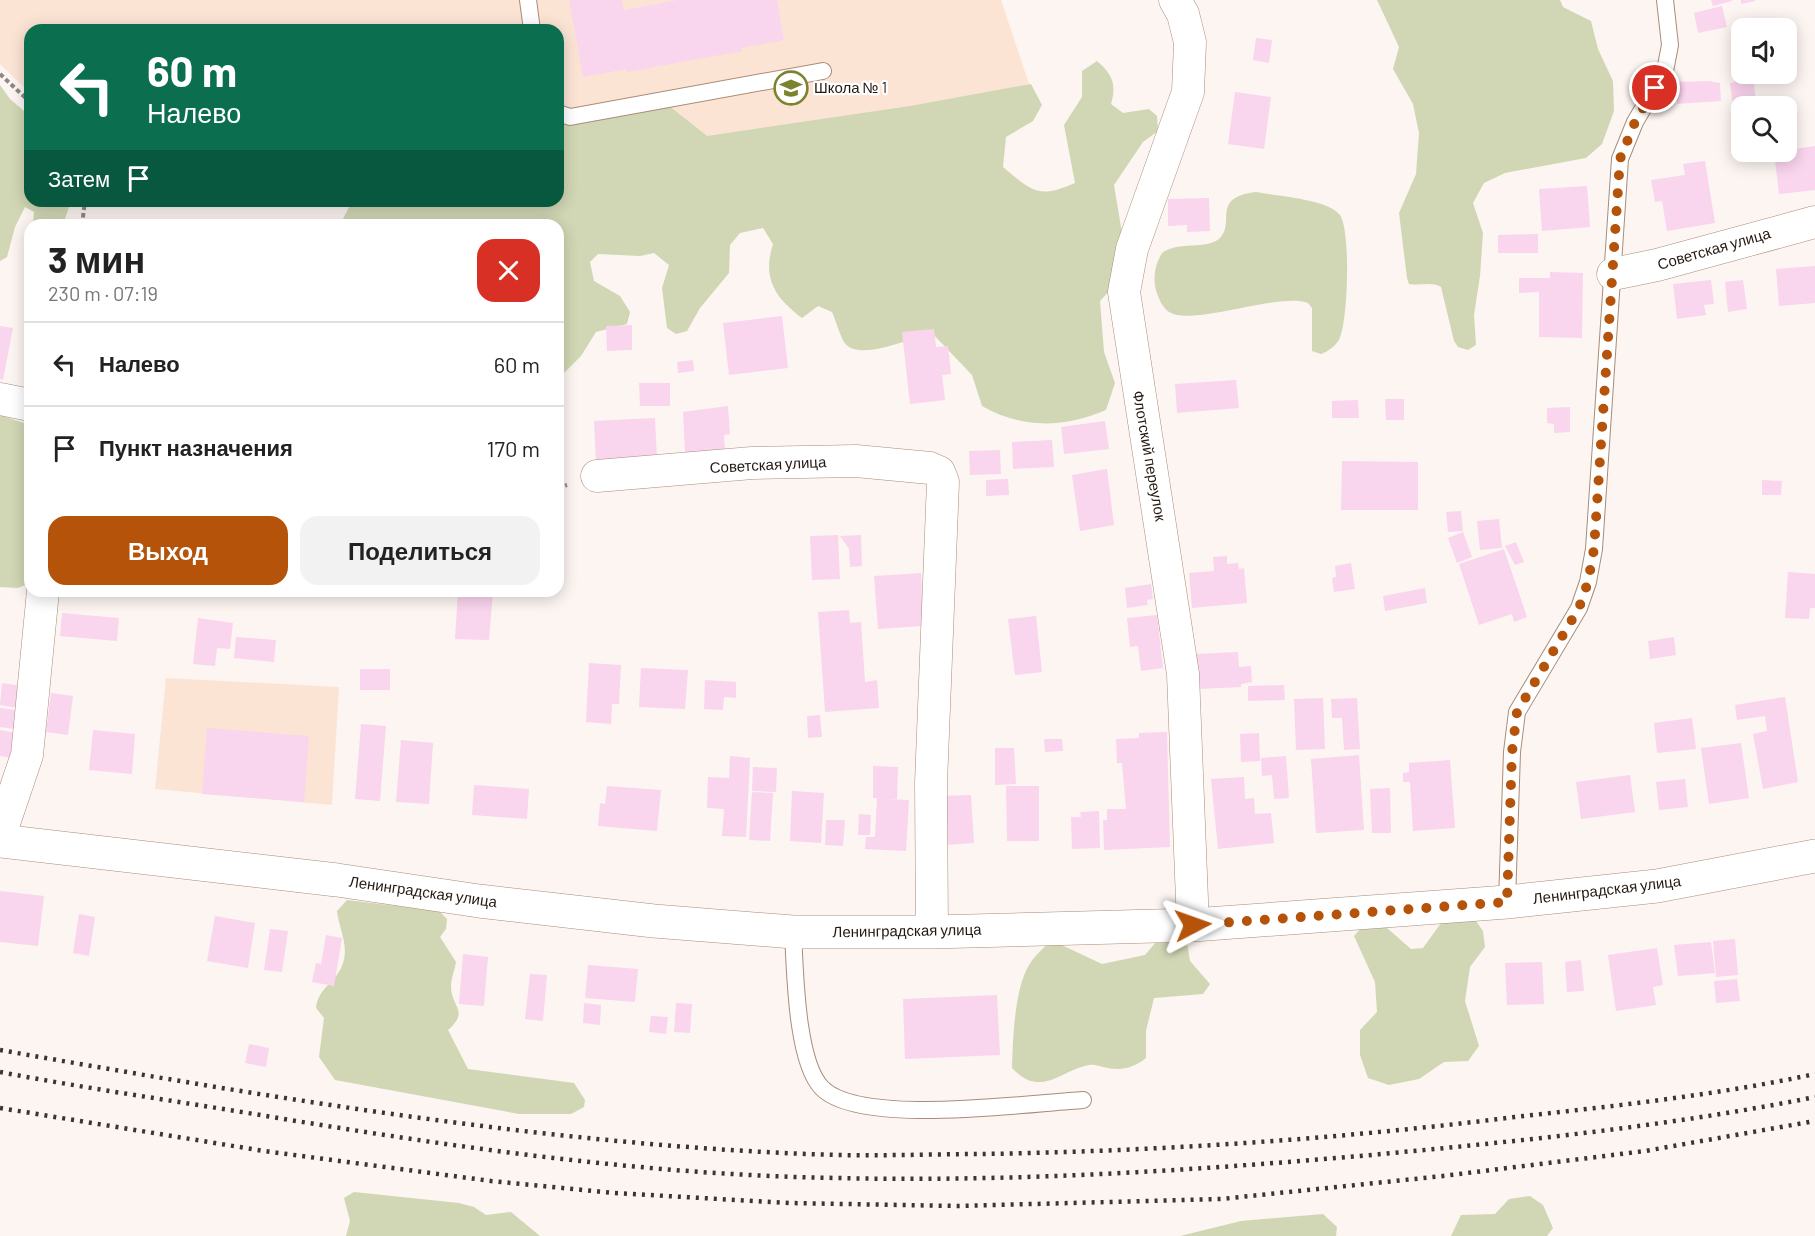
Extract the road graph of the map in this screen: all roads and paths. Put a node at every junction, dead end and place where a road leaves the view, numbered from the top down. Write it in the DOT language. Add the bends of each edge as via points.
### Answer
graph roads {
  1 [pos="528,0"];
  2 [pos="1175,0"];
  3 [pos="1665,0"];
  4 [pos="531,24"];
  5 [pos="823,71"];
  6 [pos="0,74"];
  7 [pos="24,96"];
  8 [pos="564,116"];
  9 [pos="1815,222"];
  10 [pos="1613,274"];
  11 [pos="0,399"];
  12 [pos="24,404"];
  13 [pos="597,477"];
  14 [pos="42,597"];
  15 [pos="0,835"];
  16 [pos="0,841"];
  17 [pos="1815,856"];
  18 [pos="1507,902"];
  19 [pos="1193,925"];
  20 [pos="793,932"];
  21 [pos="932,932"];
  22 [pos="1083,1100"];
  1 -- 4 [label="lane"];
  2 -- 19 [label="street, Флотский переулок" via="1190,42 1188,92 1132,249 1124,292 1183,674"];
  3 -- 10 [label="lane" via="1671,45 1665,71 1635,122 1620,159"];
  5 -- 8 [label="lane"];
  6 -- 7 [label="path"];
  9 -- 10 [label="street, Советская улица"];
  10 -- 18 [label="lane" via="1592,560 1579,608 1517,712"];
  11 -- 12 [label="street"];
  13 -- 21 [label="street, Советская улица" via="752,464 856,461 939,472 943,482 931,783"];
  14 -- 15 [label="street" via="27,755"];
  16 -- 20 [label="main road, Ленинградская улица" via="337,880 502,904"];
  17 -- 18 [label="main road, Ленинградская улица" via="1657,886"];
  18 -- 19 [label="main road, Ленинградская улица"];
  19 -- 21 [label="main road, Ленинградская улица"];
  20 -- 21 [label="main road, Ленинградская улица"];
  20 -- 22 [label="lane" via="796,998 804,1052 822,1088 850,1104 908,1111"];
}
